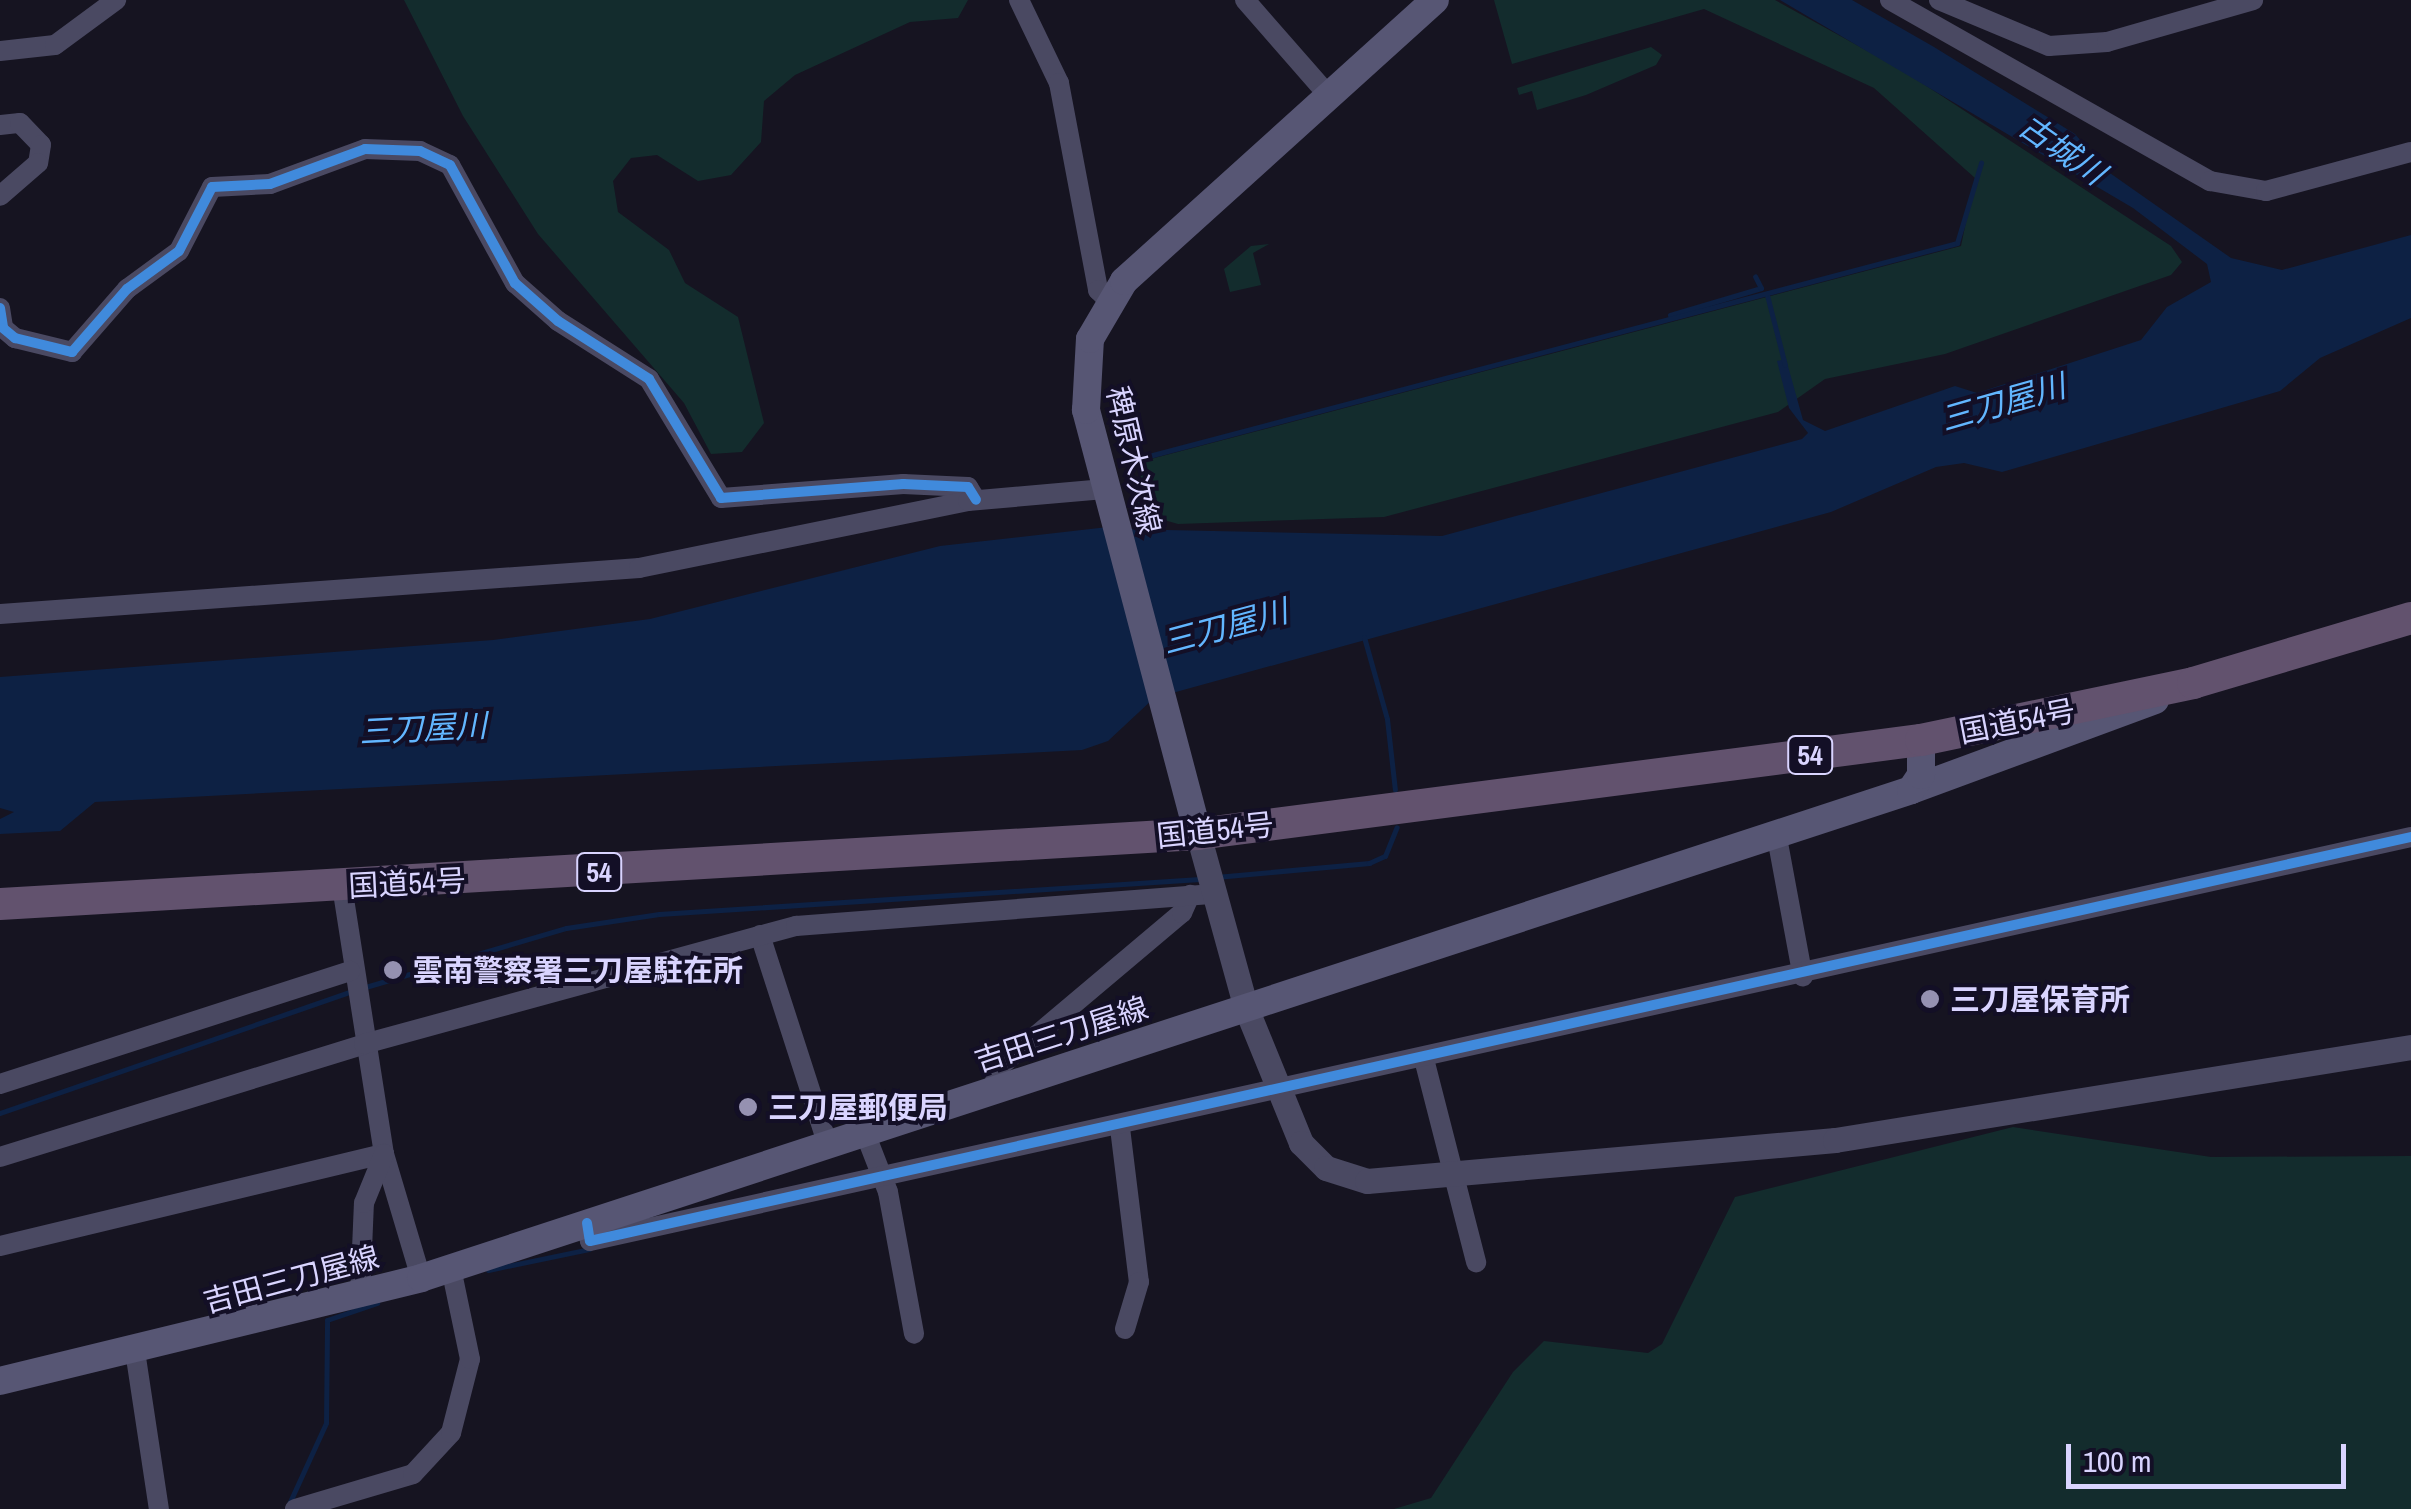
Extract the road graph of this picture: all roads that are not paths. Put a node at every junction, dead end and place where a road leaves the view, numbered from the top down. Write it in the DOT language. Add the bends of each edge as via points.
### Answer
graph roads {
  1 [pos="116,0"];
  2 [pos="1020,0"];
  3 [pos="1245,0"];
  4 [pos="1435,0"];
  5 [pos="1890,0"];
  6 [pos="1939,0"];
  7 [pos="2253,0"];
  8 [pos="0,51"];
  9 [pos="1329,96"];
  10 [pos="0,125"];
  11 [pos="2411,152"];
  12 [pos="0,196"];
  13 [pos="1108,300"];
  14 [pos="0,308"];
  15 [pos="1105,494"];
  16 [pos="976,500"];
  17 [pos="0,614"];
  18 [pos="2411,618"];
  19 [pos="2193,683"];
  20 [pos="1921,740"];
  21 [pos="1912,790"];
  22 [pos="1776,832"];
  23 [pos="1198,834"];
  24 [pos="2411,837"];
  25 [pos="342,886"];
  26 [pos="1206,886"];
  27 [pos="0,904"];
  28 [pos="760,935"];
  29 [pos="351,975"];
  30 [pos="1803,976"];
  31 [pos="1246,1008"];
  32 [pos="364,1044"];
  33 [pos="2411,1047"];
  34 [pos="1424,1060"];
  35 [pos="0,1084"];
  36 [pos="992,1090"];
  37 [pos="1282,1097"];
  38 [pos="1120,1128"];
  39 [pos="865,1132"];
  40 [pos="828,1144"];
  41 [pos="384,1154"];
  42 [pos="0,1157"];
  43 [pos="882,1179"];
  44 [pos="1453,1179"];
  45 [pos="587,1223"];
  46 [pos="0,1246"];
  47 [pos="1476,1262"];
  48 [pos="451,1268"];
  49 [pos="420,1278"];
  50 [pos="360,1297"];
  51 [pos="1125,1329"];
  52 [pos="914,1334"];
  53 [pos="135,1351"];
  54 [pos="0,1381"];
  55 [pos="160,1509"];
  56 [pos="295,1509"];
  1 -- 8 [label="street" via="55,45"];
  2 -- 13 [label="street" via="1059,82 1098,290"];
  3 -- 9 [label="street"];
  4 -- 9 [label="main road"];
  5 -- 11 [label="street" via="2210,181 2266,192"];
  6 -- 7 [label="street" via="2048,46 2107,42"];
  9 -- 13 [label="main road"];
  10 -- 12 [label="street" via="20,123 41,145 38,164"];
  13 -- 15 [label="main road, 稗原木次線" via="1082,386"];
  14 -- 16 [label="street" via="3,328 15,338 72,352 127,289 179,250 212,187 270,184 365,149 420,151 450,165 515,284 648,379 721,498 903,484 968,487"];
  15 -- 16 [label="street"];
  15 -- 23 [label="main road, 稗原木次線"];
  16 -- 17 [label="street" via="639,568"];
  18 -- 19 [label="highway, 国道54号 / 54"];
  19 -- 20 [label="highway, 国道54号 / 54"];
  19 -- 21 [label="main road, 吉田三刀屋線"];
  20 -- 21 [label="main road" via="1921,775"];
  20 -- 23 [label="highway, 国道54号 / 54"];
  21 -- 22 [label="main road, 吉田三刀屋線"];
  22 -- 30 [label="street"];
  22 -- 31 [label="main road, 吉田三刀屋線"];
  23 -- 25 [label="highway, 国道54号 / 54"];
  23 -- 26 [label="street"];
  24 -- 30 [label="street"];
  25 -- 27 [label="highway, 国道54号 / 54"];
  25 -- 29 [label="street"];
  26 -- 28 [label="street"];
  26 -- 31 [label="street"];
  26 -- 36 [label="street" via="1000,1066"];
  28 -- 32 [label="street"];
  28 -- 40 [label="street"];
  29 -- 32 [label="street"];
  29 -- 35 [label="street"];
  30 -- 34 [label="street"];
  31 -- 36 [label="main road, 吉田三刀屋線"];
  31 -- 37 [label="street"];
  32 -- 41 [label="street"];
  32 -- 42 [label="street"];
  33 -- 44 [label="street" via="1835,1140"];
  34 -- 37 [label="street"];
  34 -- 44 [label="street"];
  36 -- 39 [label="main road, 吉田三刀屋線"];
  37 -- 38 [label="street"];
  37 -- 44 [label="street" via="1301,1144 1345,1177"];
  38 -- 43 [label="street"];
  38 -- 51 [label="street" via="1138,1282"];
  39 -- 40 [label="main road, 吉田三刀屋線"];
  39 -- 43 [label="street"];
  40 -- 45 [label="main road, 吉田三刀屋線"];
  41 -- 46 [label="street"];
  41 -- 49 [label="street"];
  41 -- 50 [label="street" via="364,1203"];
  43 -- 45 [label="street" via="590,1241"];
  43 -- 52 [label="street"];
  44 -- 47 [label="street"];
  45 -- 48 [label="main road, 吉田三刀屋線"];
  48 -- 49 [label="main road, 吉田三刀屋線"];
  48 -- 56 [label="street" via="470,1359 451,1433 413,1474"];
  49 -- 50 [label="main road, 吉田三刀屋線"];
  50 -- 53 [label="main road, 吉田三刀屋線"];
  53 -- 54 [label="main road, 吉田三刀屋線"];
  53 -- 55 [label="street"];
}
